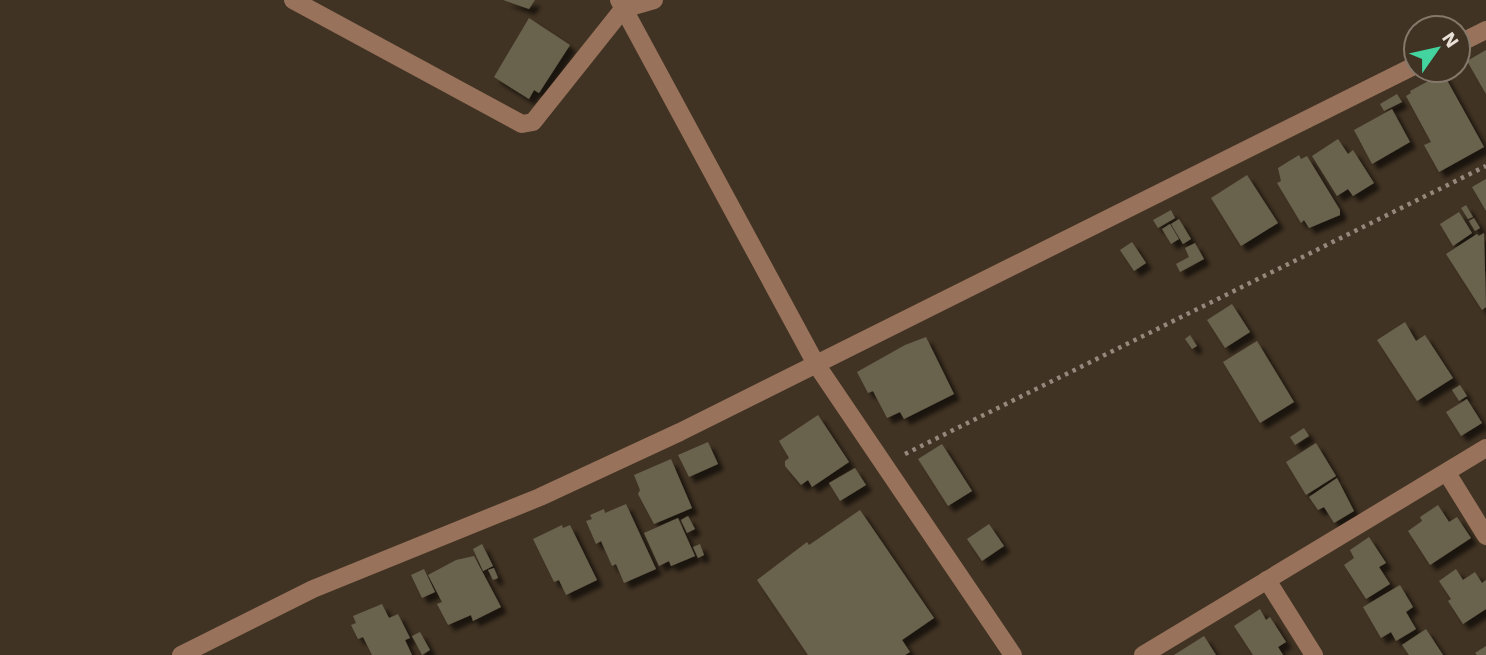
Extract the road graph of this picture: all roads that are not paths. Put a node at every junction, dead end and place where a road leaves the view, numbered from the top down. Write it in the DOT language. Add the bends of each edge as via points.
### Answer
graph roads {
  1 [pos="293,0"];
  2 [pos="654,0"];
  3 [pos="621,5"];
  4 [pos="1402,72"];
  5 [pos="816,364"];
  6 [pos="1486,448"];
  7 [pos="1447,473"];
  8 [pos="1486,536"];
  9 [pos="1267,580"];
  10 [pos="181,655"];
  11 [pos="1013,655"];
  12 [pos="1143,655"];
  13 [pos="1314,655"];
  1 -- 3 [label="street" via="522,124 533,122"];
  2 -- 3 [label="street"];
  3 -- 5 [label="street"];
  4 -- 5 [label="street"];
  5 -- 10 [label="street" via="540,497 313,589"];
  5 -- 11 [label="street"];
  6 -- 7 [label="street"];
  7 -- 8 [label="street"];
  7 -- 9 [label="street"];
  9 -- 12 [label="street"];
  9 -- 13 [label="street"];
}
